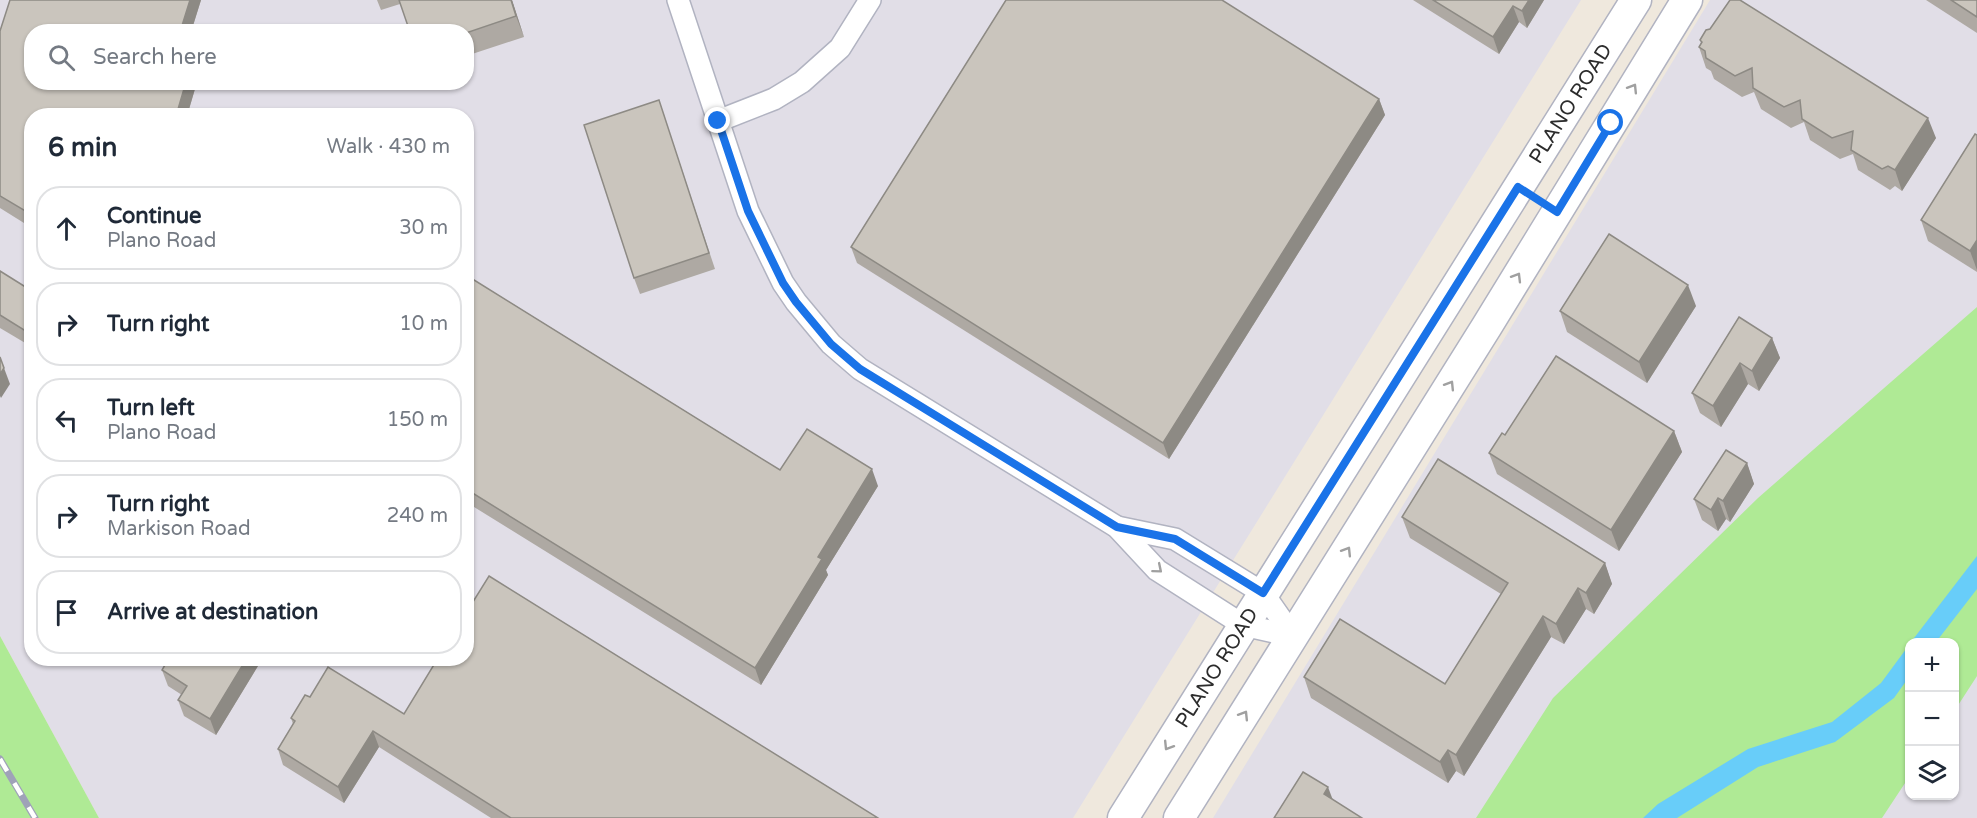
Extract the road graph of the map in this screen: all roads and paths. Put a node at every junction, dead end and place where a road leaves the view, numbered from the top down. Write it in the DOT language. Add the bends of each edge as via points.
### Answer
graph roads {
  1 [pos="678,0"];
  2 [pos="870,0"];
  3 [pos="1635,0"];
  4 [pos="1687,0"];
  5 [pos="718,121"];
  6 [pos="1518,187"];
  7 [pos="1557,212"];
  8 [pos="1117,527"];
  9 [pos="1263,593"];
  10 [pos="1243,625"];
  11 [pos="1293,636"];
  12 [pos="1123,818"];
  13 [pos="1179,818"];
  1 -- 5 [label="street"];
  2 -- 5 [label="street" via="840,48 802,82 774,99"];
  3 -- 6 [label="main road, PLANO ROAD"];
  7 -- 4 [label="main road, one-way"];
  5 -- 8 [label="street" via="748,211 783,283 831,344 860,369"];
  6 -- 7 [label="main road"];
  6 -- 9 [label="main road, PLANO ROAD"];
  11 -- 7 [label="main road, one-way"];
  8 -- 9 [label="street" via="1175,539"];
  8 -- 10 [label="street, one-way" via="1157,570"];
  9 -- 10 [label="main road, PLANO ROAD"];
  9 -- 11 [label="street"];
  10 -- 11 [label="street"];
  10 -- 12 [label="main road, PLANO ROAD, one-way"];
  13 -- 11 [label="main road, one-way"];
}
